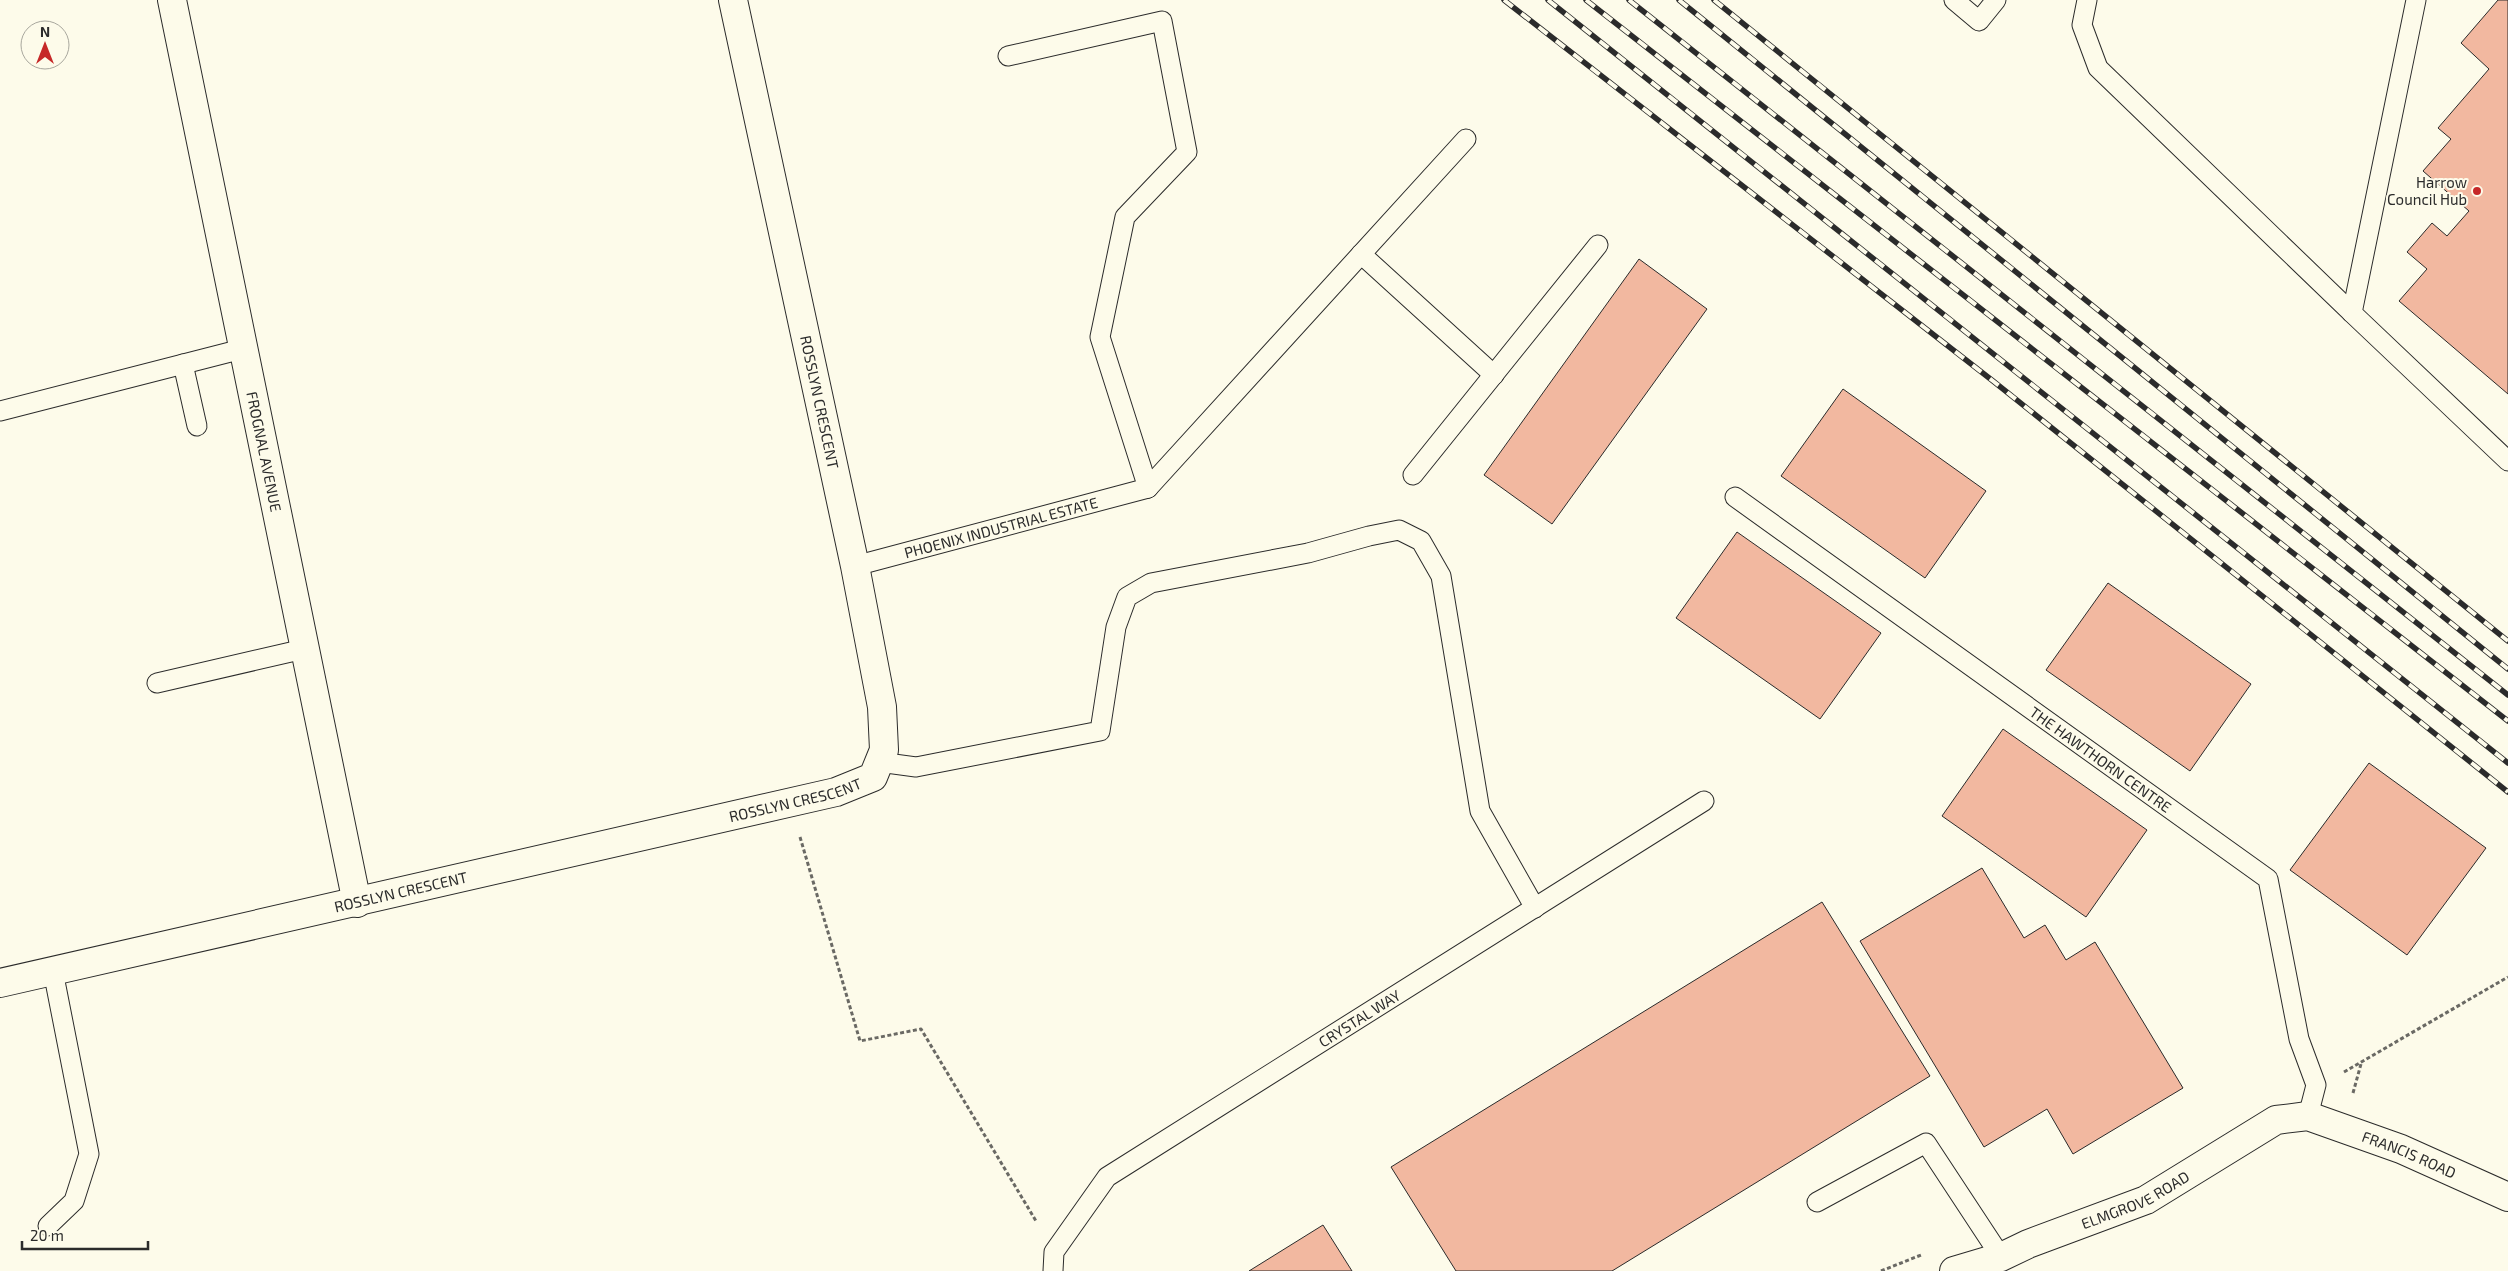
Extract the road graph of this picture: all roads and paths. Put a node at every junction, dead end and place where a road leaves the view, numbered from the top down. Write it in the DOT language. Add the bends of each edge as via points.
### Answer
graph roads {
  1 [pos="172,0"];
  2 [pos="733,0"];
  3 [pos="1954,0"];
  4 [pos="1996,0"];
  5 [pos="2087,0"];
  6 [pos="2416,0"];
  7 [pos="1008,56"];
  8 [pos="1466,139"];
  9 [pos="1598,245"];
  10 [pos="1361,254"];
  11 [pos="2352,314"];
  12 [pos="242,348"];
  13 [pos="183,364"];
  14 [pos="1494,375"];
  15 [pos="0,411"];
  16 [pos="197,426"];
  17 [pos="2508,461"];
  18 [pos="1413,475"];
  19 [pos="1148,488"];
  20 [pos="1736,497"];
  21 [pos="855,566"];
  22 [pos="304,649"];
  23 [pos="157,683"];
  24 [pos="879,762"];
  25 [pos="1704,802"];
  26 [pos="791,803"];
  27 [pos="357,903"];
  28 [pos="1535,908"];
  29 [pos="53,971"];
  30 [pos="2508,977"];
  31 [pos="0,983"];
  32 [pos="2361,1064"];
  33 [pos="2316,1086"];
  34 [pos="2352,1095"];
  35 [pos="2308,1116"];
  36 [pos="2508,1197"];
  37 [pos="1817,1202"];
  38 [pos="48,1226"];
  39 [pos="1054,1252"];
  40 [pos="1925,1254"];
  41 [pos="2001,1257"];
  42 [pos="1053,1271"];
  43 [pos="1881,1271"];
  44 [pos="1954,1271"];
  1 -- 12 [label="street, FROGNAL AVENUE"];
  2 -- 21 [label="street, ROSSLYN CRESCENT"];
  3 -- 4 [label="lane" via="1979,21"];
  5 -- 11 [label="lane" via="2082,24 2098,68"];
  6 -- 11 [label="lane"];
  7 -- 19 [label="lane" via="1162,21 1187,152 1125,217 1100,337"];
  8 -- 10 [label="lane"];
  9 -- 14 [label="lane"];
  10 -- 14 [label="lane"];
  10 -- 19 [label="lane"];
  11 -- 17 [label="lane"];
  12 -- 13 [label="lane"];
  12 -- 22 [label="street, FROGNAL AVENUE"];
  13 -- 15 [label="lane"];
  13 -- 16 [label="lane"];
  14 -- 18 [label="lane"];
  19 -- 21 [label="lane, PHOENIX INDUSTRIAL ESTATE"];
  20 -- 33 [label="lane, THE HAWTHORN CENTRE" via="2268,879 2299,1038"];
  21 -- 24 [label="street, ROSSLYN CRESCENT" via="882,707 884,750"];
  22 -- 23 [label="lane"];
  22 -- 27 [label="street, FROGNAL AVENUE"];
  24 -- 26 [label="street, ROSSLYN CRESCENT" via="873,777 836,792"];
  24 -- 28 [label="lane" via="916,767 1100,731 1116,627 1127,598 1152,583 1308,553 1399,530 1421,541 1441,576 1480,811"];
  25 -- 28 [label="lane, CRYSTAL WAY"];
  26 -- 27 [label="street, ROSSLYN CRESCENT"];
  26 -- 39 [label="path" via="860,1041 921,1029"];
  27 -- 29 [label="street, ROSSLYN CRESCENT"];
  28 -- 39 [label="lane, CRYSTAL WAY" via="1107,1177"];
  29 -- 31 [label="street, ROSSLYN CRESCENT"];
  29 -- 38 [label="lane" via="89,1154 74,1201"];
  30 -- 32 [label="path"];
  32 -- 33 [label="path"];
  32 -- 34 [label="path"];
  33 -- 35 [label="lane"];
  35 -- 36 [label="street, FRANCIS ROAD" via="2401,1149"];
  35 -- 41 [label="street, ELMGROVE ROAD" via="2276,1120 2146,1200"];
  37 -- 41 [label="lane" via="1926,1143"];
  39 -- 42 [label="lane"];
  40 -- 43 [label="path"];
  41 -- 44 [label="street, ELMGROVE ROAD"];
}
